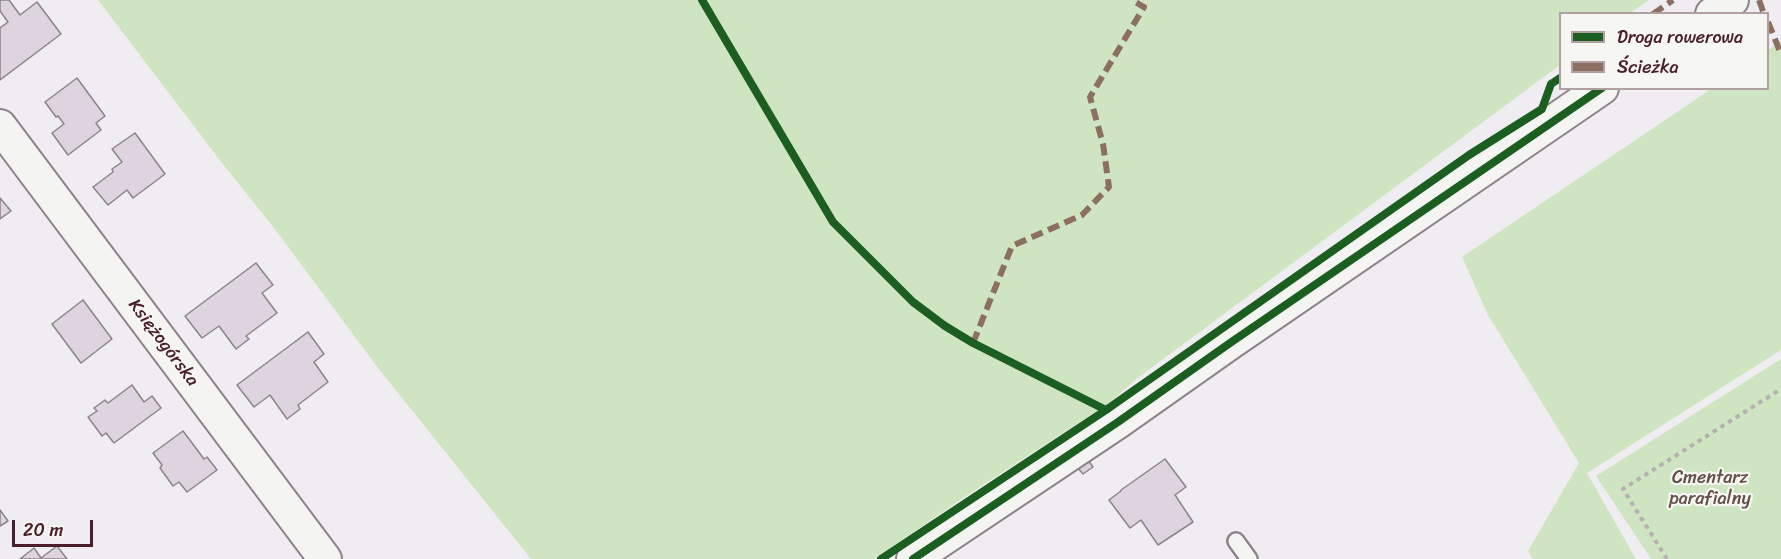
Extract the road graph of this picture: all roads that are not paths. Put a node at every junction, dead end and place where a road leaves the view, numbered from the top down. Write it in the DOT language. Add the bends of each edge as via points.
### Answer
graph roads {
  1 [pos="1731,0"];
  2 [pos="1715,12"];
  3 [pos="1599,90"];
  4 [pos="0,126"];
  5 [pos="1236,541"];
  6 [pos="325,559"];
  7 [pos="913,559"];
  8 [pos="1249,559"];
  1 -- 2 [label="street"];
  3 -- 7 [label="street"];
  4 -- 6 [label="street, Księżogórska"];
  5 -- 8 [label="lane"];
}
